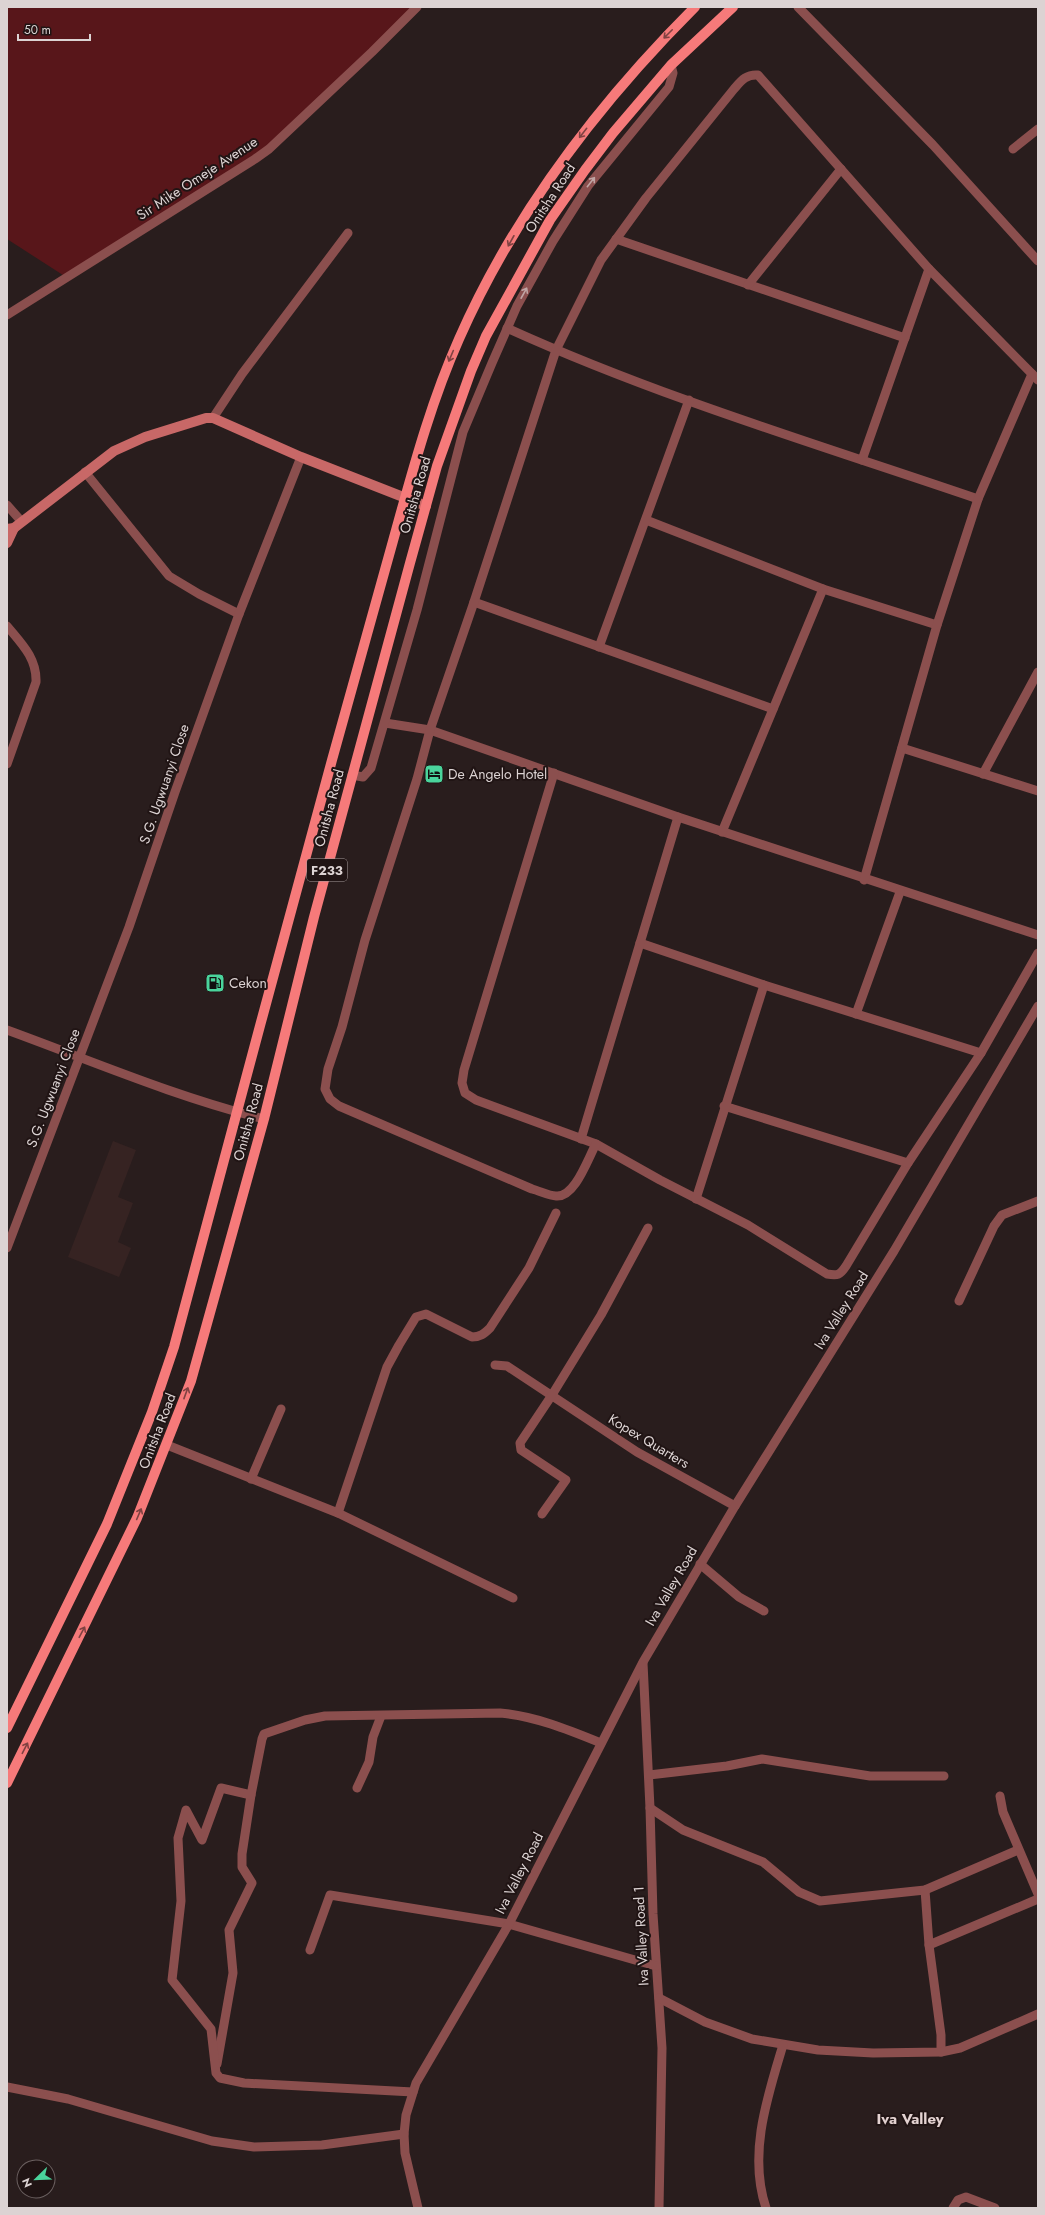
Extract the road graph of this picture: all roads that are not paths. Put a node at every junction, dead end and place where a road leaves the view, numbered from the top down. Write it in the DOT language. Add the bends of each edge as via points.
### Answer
graph roads {
  1 [pos="416,7"];
  2 [pos="695,7"];
  3 [pos="733,7"];
  4 [pos="798,7"];
  5 [pos="671,65"];
  6 [pos="1038,129"];
  7 [pos="1013,149"];
  8 [pos="841,169"];
  9 [pos="348,233"];
  10 [pos="616,239"];
  11 [pos="1038,261"];
  12 [pos="929,269"];
  13 [pos="748,285"];
  14 [pos="7,314"];
  15 [pos="507,328"];
  16 [pos="905,338"];
  17 [pos="556,350"];
  18 [pos="1035,377"];
  19 [pos="689,400"];
  20 [pos="213,418"];
  21 [pos="301,456"];
  22 [pos="862,460"];
  23 [pos="85,472"];
  24 [pos="405,497"];
  25 [pos="978,499"];
  26 [pos="7,505"];
  27 [pos="426,506"];
  28 [pos="646,520"];
  29 [pos="14,526"];
  30 [pos="7,543"];
  31 [pos="822,589"];
  32 [pos="474,602"];
  33 [pos="239,614"];
  34 [pos="937,625"];
  35 [pos="7,626"];
  36 [pos="599,647"];
  37 [pos="1038,672"];
  38 [pos="773,710"];
  39 [pos="385,723"];
  40 [pos="430,730"];
  41 [pos="902,748"];
  42 [pos="7,764"];
  43 [pos="554,773"];
  44 [pos="983,774"];
  45 [pos="352,775"];
  46 [pos="1038,791"];
  47 [pos="678,817"];
  48 [pos="722,832"];
  49 [pos="864,880"];
  50 [pos="900,892"];
  51 [pos="1038,936"];
  52 [pos="640,943"];
  53 [pos="1038,953"];
  54 [pos="764,985"];
  55 [pos="1038,1006"];
  56 [pos="856,1014"];
  57 [pos="7,1030"];
  58 [pos="981,1053"];
  59 [pos="79,1056"];
  60 [pos="724,1106"];
  61 [pos="238,1113"];
  62 [pos="264,1119"];
  63 [pos="581,1139"];
  64 [pos="596,1144"];
  65 [pos="908,1163"];
  66 [pos="696,1199"];
  67 [pos="1038,1201"];
  68 [pos="556,1213"];
  69 [pos="648,1228"];
  70 [pos="7,1248"];
  71 [pos="959,1301"];
  72 [pos="495,1365"];
  73 [pos="552,1395"];
  74 [pos="281,1409"];
  75 [pos="167,1445"];
  76 [pos="251,1479"];
  77 [pos="735,1506"];
  78 [pos="338,1513"];
  79 [pos="542,1514"];
  80 [pos="700,1564"];
  81 [pos="513,1598"];
  82 [pos="764,1611"];
  83 [pos="643,1662"];
  84 [pos="381,1716"];
  85 [pos="7,1728"];
  86 [pos="601,1743"];
  87 [pos="649,1775"];
  88 [pos="944,1776"];
  89 [pos="7,1783"];
  90 [pos="357,1788"];
  91 [pos="250,1795"];
  92 [pos="1000,1796"];
  93 [pos="650,1808"];
  94 [pos="1018,1850"];
  95 [pos="925,1890"];
  96 [pos="1038,1894"];
  97 [pos="1038,1899"];
  98 [pos="509,1924"];
  99 [pos="929,1945"];
  100 [pos="310,1950"];
  101 [pos="656,1966"];
  102 [pos="659,1998"];
  103 [pos="1038,2014"];
  104 [pos="783,2045"];
  105 [pos="941,2052"];
  106 [pos="216,2073"];
  107 [pos="7,2087"];
  108 [pos="413,2092"];
  109 [pos="404,2134"];
  110 [pos="418,2208"];
  111 [pos="660,2208"];
  112 [pos="766,2208"];
  113 [pos="953,2208"];
  114 [pos="995,2208"];
  1 -- 14 [label="street, Sir Mike Omeje Avenue" via="366,57 255,159"];
  2 -- 24 [label="main road, Onitsha Road / F233, one-way" via="656,46 605,104 574,144 514,234 474,307 448,365 412,468"];
  3 -- 5 [label="main road, Onitsha Road / F233"];
  4 -- 11 [label="street" via="933,145"];
  15 -- 5 [label="street, one-way" via="553,241 588,186 669,87 673,73"];
  5 -- 27 [label="main road, Onitsha Road / F233" via="609,139 547,227 486,336 437,466"];
  6 -- 7 [label="street"];
  8 -- 10 [label="street" via="766,82 758,75 752,74 744,78 734,89"];
  8 -- 12 [label="street"];
  8 -- 13 [label="street"];
  9 -- 20 [label="street" via="242,374"];
  10 -- 13 [label="street"];
  10 -- 17 [label="street" via="601,260"];
  12 -- 16 [label="street"];
  12 -- 18 [label="street"];
  13 -- 16 [label="street"];
  15 -- 17 [label="street"];
  15 -- 39 [label="street" via="463,432"];
  16 -- 22 [label="street"];
  17 -- 19 [label="street"];
  17 -- 32 [label="street"];
  18 -- 25 [label="street"];
  19 -- 22 [label="street"];
  19 -- 28 [label="street"];
  20 -- 21 [label="main road"];
  20 -- 23 [label="main road" via="198,419 145,436 114,451"];
  21 -- 24 [label="main road"];
  21 -- 33 [label="street, S.G. Ugwuanyi Close"];
  22 -- 25 [label="street"];
  23 -- 29 [label="main road"];
  23 -- 33 [label="street" via="169,576"];
  24 -- 27 [label="main road"];
  24 -- 61 [label="main road, Onitsha Road / F233"];
  25 -- 34 [label="street"];
  26 -- 29 [label="street"];
  27 -- 45 [label="main road, Onitsha Road / F233"];
  28 -- 31 [label="street"];
  28 -- 36 [label="street"];
  29 -- 30 [label="main road"];
  31 -- 34 [label="street"];
  31 -- 38 [label="street"];
  32 -- 36 [label="street"];
  32 -- 40 [label="street"];
  33 -- 59 [label="street, S.G. Ugwuanyi Close" via="129,927"];
  34 -- 41 [label="street"];
  35 -- 42 [label="street" via="32,657 36,672 34,689"];
  36 -- 38 [label="street"];
  37 -- 44 [label="street"];
  38 -- 48 [label="street"];
  39 -- 40 [label="street"];
  39 -- 45 [label="street" via="367,774 363,777"];
  40 -- 43 [label="street"];
  40 -- 64 [label="street" via="417,779 365,940 328,1069 325,1089 330,1099 339,1106 532,1189 556,1196 563,1196 569,1192"];
  41 -- 44 [label="street"];
  41 -- 49 [label="street"];
  43 -- 47 [label="street"];
  43 -- 63 [label="street" via="462,1083 465,1093 476,1100"];
  44 -- 46 [label="street"];
  45 -- 62 [label="main road, Onitsha Road / F233"];
  47 -- 48 [label="street"];
  47 -- 52 [label="street"];
  48 -- 49 [label="street"];
  49 -- 50 [label="street"];
  50 -- 51 [label="street"];
  50 -- 56 [label="street"];
  52 -- 54 [label="street"];
  52 -- 63 [label="street"];
  53 -- 58 [label="street"];
  54 -- 56 [label="street"];
  54 -- 60 [label="street"];
  55 -- 77 [label="street, Iva Valley Road" via="894,1252"];
  56 -- 58 [label="street"];
  57 -- 59 [label="street"];
  58 -- 65 [label="street"];
  59 -- 61 [label="street"];
  59 -- 70 [label="street, S.G. Ugwuanyi Close"];
  60 -- 65 [label="street"];
  60 -- 66 [label="street"];
  61 -- 62 [label="street"];
  61 -- 85 [label="main road, Onitsha Road / F233" via="174,1347 152,1412 107,1524"];
  75 -- 62 [label="main road, Onitsha Road / F233, one-way" via="191,1381"];
  63 -- 64 [label="street"];
  64 -- 66 [label="street"];
  65 -- 66 [label="street" via="841,1274 836,1276 808,1264 748,1225"];
  67 -- 71 [label="street" via="1002,1215 994,1226"];
  68 -- 78 [label="street" via="529,1268 484,1334 472,1337 426,1314 416,1317 398,1344 387,1367"];
  69 -- 73 [label="street"];
  72 -- 73 [label="street, Kopex Quarters" via="507,1366"];
  73 -- 77 [label="street, Kopex Quarters" via="637,1452"];
  73 -- 79 [label="street" via="522,1438 521,1450 566,1480"];
  74 -- 76 [label="street"];
  75 -- 76 [label="street"];
  89 -- 75 [label="main road, Onitsha Road / F233, one-way" via="137,1518"];
  76 -- 78 [label="street"];
  77 -- 80 [label="street, Iva Valley Road"];
  78 -- 81 [label="street"];
  80 -- 82 [label="street" via="739,1597"];
  80 -- 83 [label="street, Iva Valley Road"];
  83 -- 86 [label="street, Iva Valley Road"];
  83 -- 87 [label="street, Iva Valley Road 1"];
  84 -- 86 [label="street" via="517,1714"];
  84 -- 90 [label="street" via="373,1737 369,1762"];
  84 -- 91 [label="street" via="316,1717 264,1734"];
  86 -- 98 [label="street, Iva Valley Road"];
  87 -- 88 [label="street" via="727,1766 762,1759 870,1776"];
  87 -- 93 [label="street, Iva Valley Road 1"];
  91 -- 106 [label="street" via="242,1867 252,1883 229,1930 233,1973"];
  91 -- 106 [label="street" via="221,1788 202,1840 186,1810 178,1838 181,1901 172,1980 211,2029"];
  92 -- 94 [label="street" via="1003,1812"];
  93 -- 95 [label="street" via="683,1830 763,1862 799,1892 820,1901"];
  93 -- 101 [label="street, Iva Valley Road 1"];
  94 -- 95 [label="street"];
  94 -- 96 [label="street"];
  95 -- 99 [label="street"];
  97 -- 99 [label="street"];
  98 -- 100 [label="street" via="330,1895"];
  98 -- 101 [label="street"];
  98 -- 108 [label="street, Iva Valley Road"];
  99 -- 105 [label="street"];
  101 -- 102 [label="street, Iva Valley Road 1"];
  102 -- 104 [label="street" via="705,2022 752,2039"];
  102 -- 111 [label="street, Iva Valley Road 1" via="662,2048"];
  103 -- 105 [label="street" via="960,2048"];
  104 -- 105 [label="street" via="873,2053"];
  104 -- 112 [label="street" via="759,2138 758,2175"];
  106 -- 108 [label="street" via="220,2078 244,2083"];
  107 -- 109 [label="street" via="68,2099 212,2141 254,2147 322,2145"];
  108 -- 109 [label="street, Iva Valley Road" via="406,2115"];
  109 -- 110 [label="street, Iva Valley Road" via="405,2153"];
  113 -- 114 [label="street" via="962,2197"];
}
